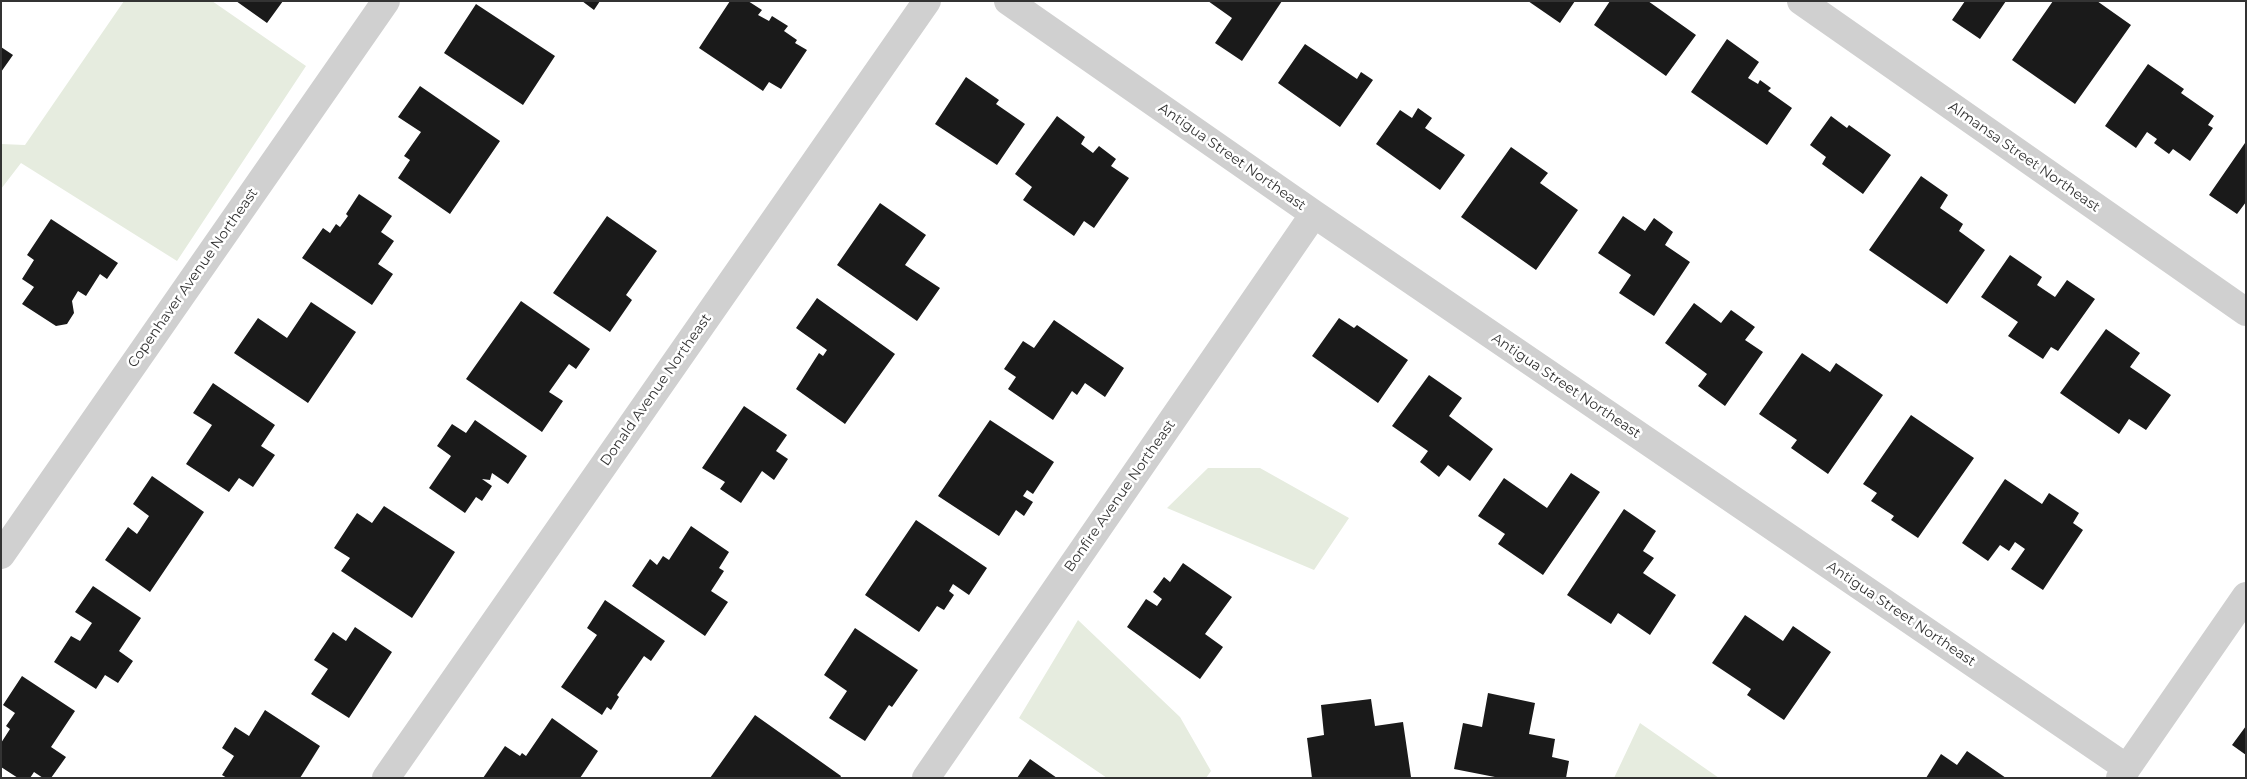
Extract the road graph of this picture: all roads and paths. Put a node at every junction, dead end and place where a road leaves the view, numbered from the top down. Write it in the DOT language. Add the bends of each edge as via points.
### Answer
graph roads {
  1 [pos="386,1"];
  2 [pos="927,1"];
  3 [pos="1008,1"];
  4 [pos="1802,1"];
  5 [pos="1314,214"];
  6 [pos="2246,312"];
  7 [pos="1,555"];
  8 [pos="2246,596"];
  9 [pos="2123,773"];
  10 [pos="386,778"];
  11 [pos="926,778"];
  1 -- 7 [label="street, Copenhaver Avenue Northeast"];
  2 -- 10 [label="street, Donald Avenue Northeast"];
  3 -- 5 [label="street, Antigua Street Northeast"];
  4 -- 6 [label="street, Almansa Street Northeast"];
  5 -- 9 [label="street, Antigua Street Northeast"];
  5 -- 11 [label="street, Bonfire Avenue Northeast"];
  8 -- 9 [label="street"];
}
